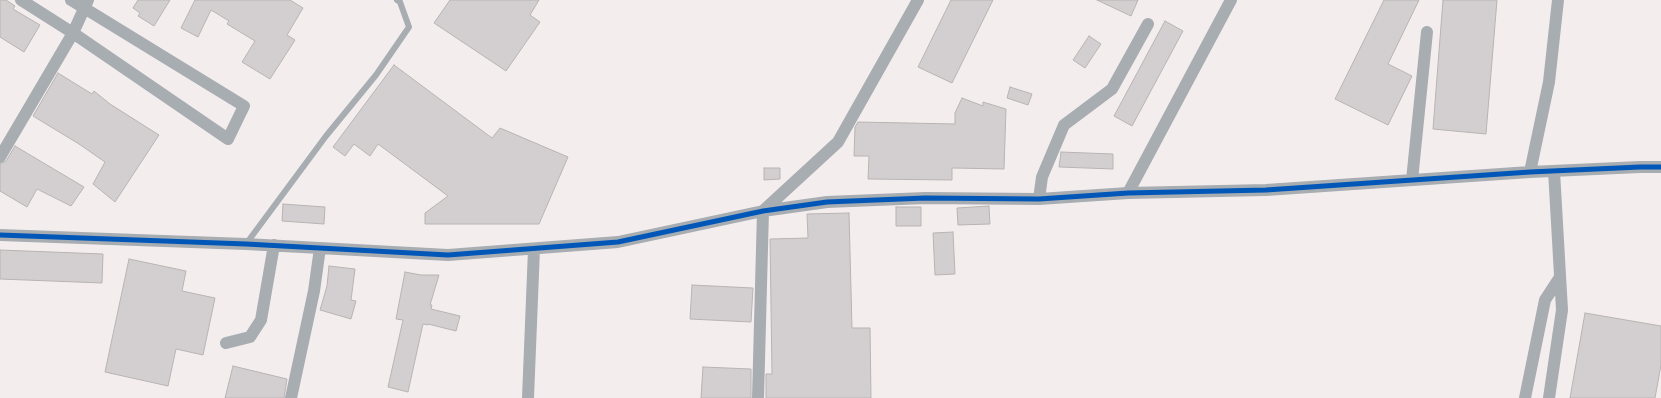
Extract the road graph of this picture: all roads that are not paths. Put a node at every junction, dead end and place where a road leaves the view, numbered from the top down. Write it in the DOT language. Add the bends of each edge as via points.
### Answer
graph roads {
  1 [pos="21,0"];
  2 [pos="71,0"];
  3 [pos="397,0"];
  4 [pos="918,0"];
  5 [pos="1231,0"];
  6 [pos="1558,0"];
  7 [pos="86,4"];
  8 [pos="1148,24"];
  9 [pos="1427,32"];
  10 [pos="73,33"];
  11 [pos="0,158"];
  12 [pos="1661,167"];
  13 [pos="1554,171"];
  14 [pos="1530,172"];
  15 [pos="1412,180"];
  16 [pos="1128,193"];
  17 [pos="1039,199"];
  18 [pos="763,211"];
  19 [pos="0,235"];
  20 [pos="246,244"];
  21 [pos="274,245"];
  22 [pos="320,248"];
  23 [pos="534,249"];
  24 [pos="1560,277"];
  25 [pos="226,343"];
  26 [pos="291,398"];
  27 [pos="528,398"];
  28 [pos="758,398"];
  29 [pos="1525,398"];
  30 [pos="1549,398"];
  1 -- 10 [label="street"];
  2 -- 7 [label="street"];
  3 -- 20 [label="lane" via="409,27 376,75 326,136"];
  4 -- 18 [label="street" via="838,142"];
  5 -- 16 [label="street"];
  6 -- 14 [label="street" via="1549,82"];
  7 -- 10 [label="street"];
  7 -- 10 [label="street" via="244,106 228,139"];
  8 -- 17 [label="street" via="1112,89 1064,125 1042,177"];
  9 -- 15 [label="street"];
  10 -- 11 [label="street"];
  12 -- 13 [label="street"];
  13 -- 14 [label="street"];
  13 -- 24 [label="street"];
  14 -- 15 [label="street"];
  15 -- 16 [label="street" via="1266,190"];
  16 -- 17 [label="street"];
  17 -- 18 [label="street" via="925,198 827,202"];
  18 -- 23 [label="street" via="618,242"];
  18 -- 28 [label="street"];
  19 -- 20 [label="street"];
  20 -- 21 [label="street"];
  21 -- 22 [label="street"];
  21 -- 25 [label="street" via="261,320 250,337"];
  22 -- 23 [label="street" via="448,255"];
  22 -- 26 [label="street" via="314,291"];
  23 -- 27 [label="street"];
  24 -- 29 [label="street" via="1545,300"];
  24 -- 30 [label="street" via="1562,310"];
}
